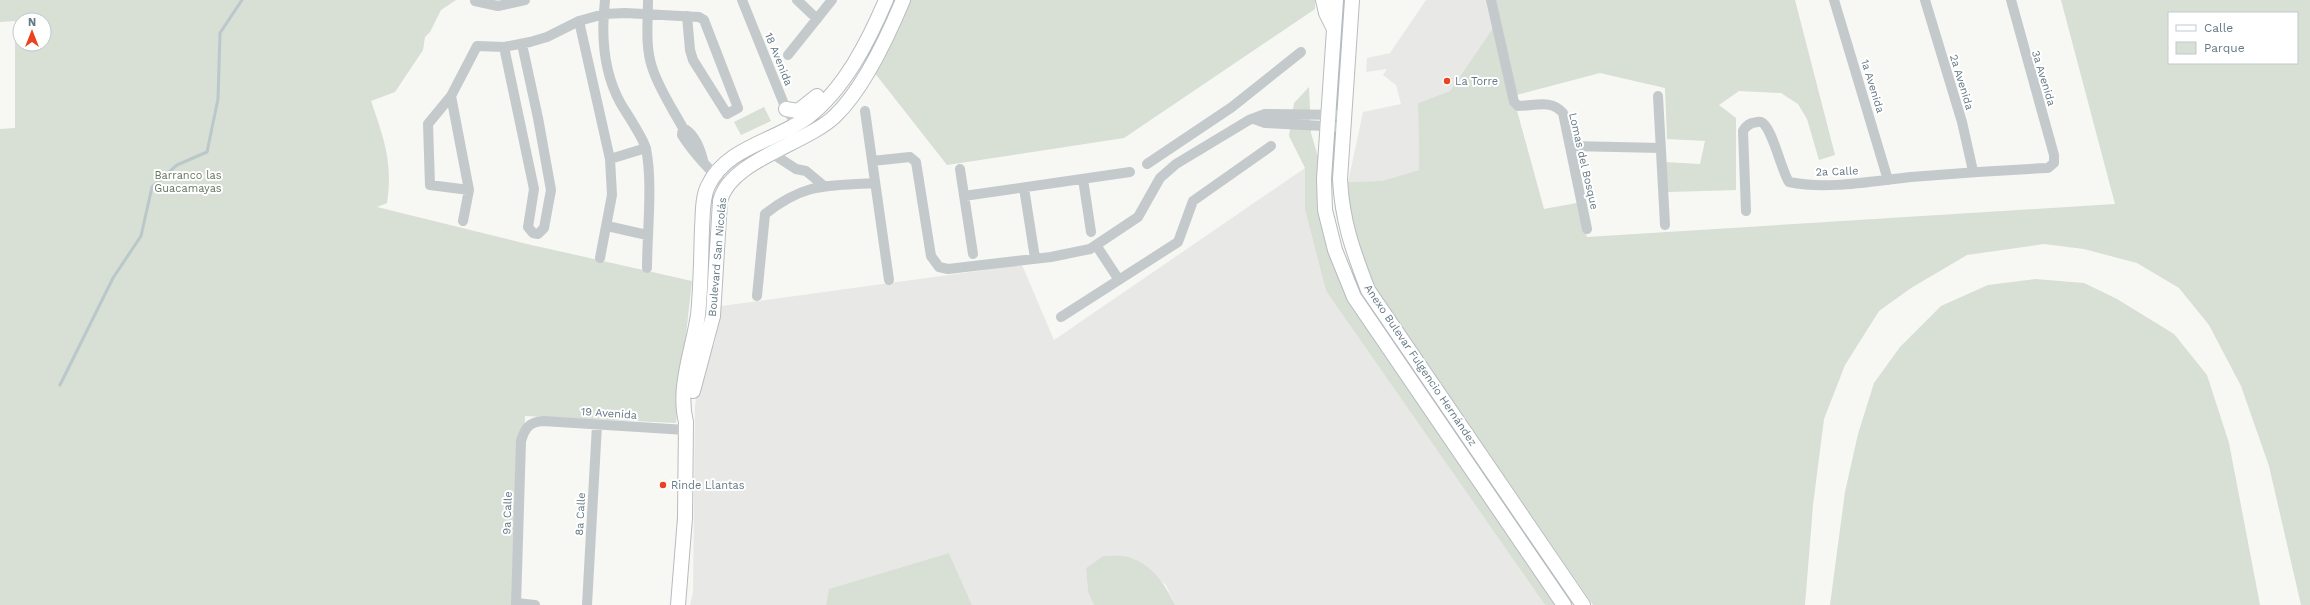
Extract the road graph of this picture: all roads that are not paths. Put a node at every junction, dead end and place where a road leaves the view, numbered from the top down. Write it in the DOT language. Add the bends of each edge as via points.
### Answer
graph roads {
  1 [pos="526,0"];
  2 [pos="605,0"];
  3 [pos="648,0"];
  4 [pos="742,0"];
  5 [pos="797,0"];
  6 [pos="832,0"];
  7 [pos="886,0"];
  8 [pos="903,0"];
  9 [pos="1323,0"];
  10 [pos="1336,0"];
  11 [pos="1352,0"];
  12 [pos="1490,0"];
  13 [pos="1834,0"];
  14 [pos="1925,0"];
  15 [pos="2011,0"];
  16 [pos="475,1"];
  17 [pos="514,2"];
  18 [pos="604,14"];
  19 [pos="648,14"];
  20 [pos="687,16"];
  21 [pos="817,19"];
  22 [pos="579,21"];
  23 [pos="1334,29"];
  24 [pos="522,44"];
  25 [pos="504,47"];
  26 [pos="1301,52"];
  27 [pos="788,55"];
  28 [pos="451,96"];
  29 [pos="1658,96"];
  30 [pos="786,109"];
  31 [pos="865,111"];
  32 [pos="538,118"];
  33 [pos="1327,120"];
  34 [pos="1343,121"];
  35 [pos="521,123"];
  36 [pos="797,124"];
  37 [pos="1176,146"];
  38 [pos="1271,146"];
  39 [pos="1570,146"];
  40 [pos="646,148"];
  41 [pos="1661,148"];
  42 [pos="776,152"];
  43 [pos="610,159"];
  44 [pos="1183,159"];
  45 [pos="872,161"];
  46 [pos="2054,163"];
  47 [pos="1147,164"];
  48 [pos="960,169"];
  49 [pos="1973,171"];
  50 [pos="1130,172"];
  51 [pos="714,174"];
  52 [pos="1083,179"];
  53 [pos="1888,180"];
  54 [pos="875,183"];
  55 [pos="726,186"];
  56 [pos="820,187"];
  57 [pos="1024,188"];
  58 [pos="469,190"];
  59 [pos="964,196"];
  60 [pos="1746,211"];
  61 [pos="463,221"];
  62 [pos="1665,225"];
  63 [pos="607,226"];
  64 [pos="1587,229"];
  65 [pos="1091,232"];
  66 [pos="647,235"];
  67 [pos="1096,245"];
  68 [pos="973,254"];
  69 [pos="600,258"];
  70 [pos="1035,258"];
  71 [pos="647,268"];
  72 [pos="889,280"];
  73 [pos="1119,280"];
  74 [pos="757,296"];
  75 [pos="1061,317"];
  76 [pos="530,424"];
  77 [pos="597,424"];
  78 [pos="686,426"];
  79 [pos="516,604"];
  80 [pos="535,605"];
  81 [pos="587,605"];
  82 [pos="678,605"];
  83 [pos="1564,605"];
  84 [pos="1583,605"];
  1 -- 17 [label="street"];
  2 -- 18 [label="street"];
  3 -- 19 [label="street"];
  4 -- 30 [label="street, 18 Avenida"];
  5 -- 21 [label="street"];
  6 -- 21 [label="street"];
  7 -- 30 [label="main road" via="842,69 824,89 802,109"];
  7 -- 36 [label="main road, Boulevard San Nicolás" via="869,38 848,72 817,108"];
  8 -- 42 [label="main road, Boulevard San Nicolás" via="850,100 822,126"];
  9 -- 23 [label="main road"];
  10 -- 23 [label="main road, Anexo Bulevar Fulgencio Hernández"];
  11 -- 34 [label="main road, Anexo Bulevar Fulgencio Hernández"];
  12 -- 39 [label="street, Lomas del Bosque" via="1514,102 1518,106 1548,103 1557,106 1563,113"];
  13 -- 53 [label="street, 1a Avenida"];
  14 -- 49 [label="street, 2a Avenida" via="1962,122"];
  15 -- 46 [label="street, 3a Avenida" via="2054,154"];
  16 -- 17 [label="street" via="498,6"];
  18 -- 19 [label="street"];
  18 -- 22 [label="street"];
  18 -- 40 [label="street" via="603,44 610,79 616,95"];
  19 -- 20 [label="street"];
  19 -- 51 [label="street" via="648,45 652,67 683,128 682,135 694,154 703,160"];
  20 -- 20 [label="street" via="696,16 704,20 738,108 727,114 693,60"];
  21 -- 27 [label="street"];
  22 -- 24 [label="street" via="547,37"];
  22 -- 43 [label="street"];
  23 -- 33 [label="main road, Anexo Bulevar Fulgencio Hernández"];
  24 -- 25 [label="street"];
  24 -- 32 [label="street"];
  25 -- 28 [label="street" via="475,48"];
  25 -- 35 [label="street"];
  26 -- 37 [label="street" via="1232,107"];
  28 -- 58 [label="street"];
  28 -- 58 [label="street" via="428,126 429,184"];
  29 -- 41 [label="street"];
  30 -- 36 [label="street, 18 Avenida"];
  31 -- 45 [label="street"];
  32 -- 35 [label="street"];
  32 -- 35 [label="street" via="551,190 544,228 538,234 533,233 528,227 534,189"];
  33 -- 34 [label="street"];
  33 -- 44 [label="street" via="1264,114"];
  33 -- 83 [label="main road, Anexo Bulevar Fulgencio Hernández" via="1325,210 1335,250 1354,297"];
  34 -- 84 [label="main road, Anexo Bulevar Fulgencio Hernández" via="1341,208 1350,245 1368,290"];
  36 -- 42 [label="main road" via="797,135"];
  36 -- 51 [label="main road, Boulevard San Nicolás" via="741,152"];
  37 -- 44 [label="street"];
  37 -- 47 [label="street"];
  38 -- 73 [label="street" via="1193,200 1178,242"];
  39 -- 41 [label="street"];
  39 -- 64 [label="street, Lomas del Bosque"];
  40 -- 43 [label="street"];
  40 -- 66 [label="street"];
  41 -- 62 [label="street"];
  42 -- 55 [label="main road, Boulevard San Nicolás" via="754,164"];
  42 -- 56 [label="street" via="796,169 806,171"];
  43 -- 63 [label="street" via="612,195"];
  44 -- 67 [label="street" via="1160,178 1138,217"];
  45 -- 54 [label="street"];
  45 -- 70 [label="street" via="910,157 916,162 931,256 939,266 948,268"];
  46 -- 49 [label="street, 2a Calle" via="2048,168"];
  48 -- 59 [label="street"];
  49 -- 53 [label="street, 2a Calle"];
  50 -- 52 [label="street"];
  51 -- 55 [label="street"];
  51 -- 78 [label="main road, Boulevard San Nicolás" via="707,188 703,212 698,315 686,378 683,410"];
  52 -- 57 [label="street"];
  52 -- 65 [label="street"];
  53 -- 60 [label="street, 2a Calle" via="1835,184 1789,182 1769,130 1763,123 1754,123 1745,126 1743,131"];
  54 -- 56 [label="street"];
  54 -- 72 [label="street"];
  55 -- 78 [label="main road, Boulevard San Nicolás" via="720,201 713,316 694,381 691,412"];
  56 -- 74 [label="street" via="796,193 765,214"];
  57 -- 59 [label="street"];
  57 -- 70 [label="street"];
  58 -- 61 [label="street"];
  59 -- 68 [label="street"];
  63 -- 66 [label="street"];
  63 -- 69 [label="street"];
  66 -- 71 [label="street"];
  67 -- 70 [label="street" via="1083,251"];
  67 -- 73 [label="street"];
  73 -- 75 [label="street"];
  76 -- 77 [label="street, 19 Avenida" via="543,421"];
  76 -- 79 [label="street, 9a Calle" via="521,441"];
  77 -- 78 [label="street, 19 Avenida"];
  77 -- 81 [label="street, 8a Calle"];
  78 -- 82 [label="main road, Boulevard San Nicolás" via="685,518"];
  79 -- 80 [label="street"];
}
